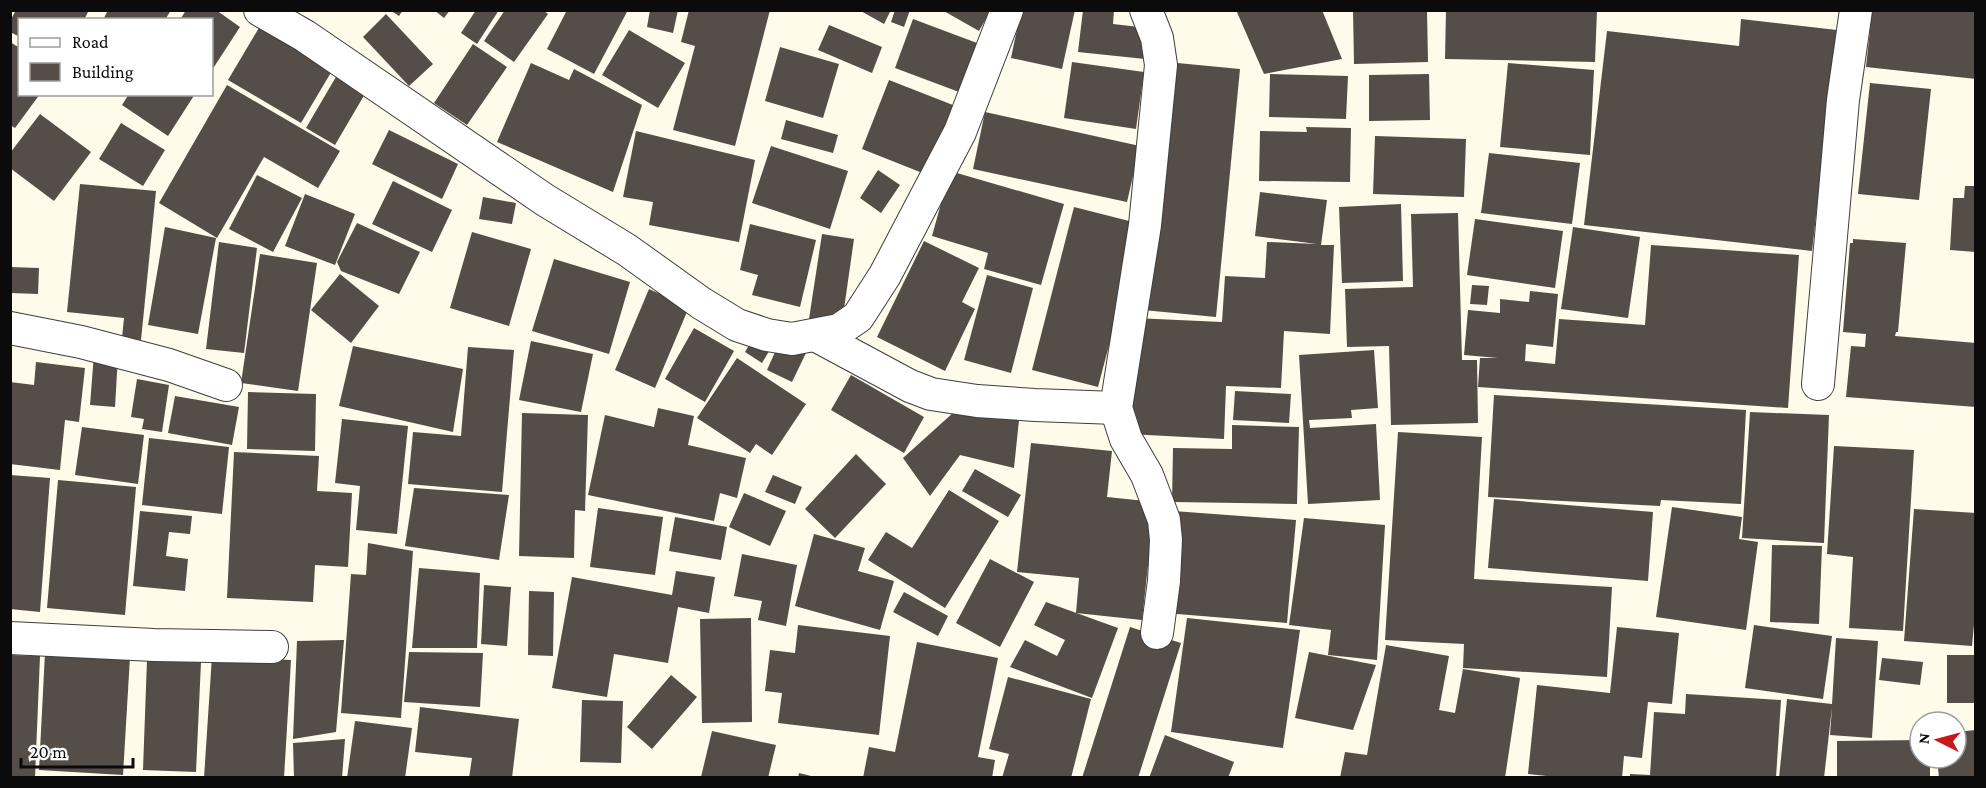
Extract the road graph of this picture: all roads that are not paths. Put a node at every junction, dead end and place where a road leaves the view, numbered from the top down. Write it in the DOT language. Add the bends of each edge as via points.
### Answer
graph roads {
  1 [pos="260,10"];
  2 [pos="1007,10"];
  3 [pos="1146,10"];
  4 [pos="1856,10"];
  5 [pos="10,328"];
  6 [pos="817,336"];
  7 [pos="1818,384"];
  8 [pos="226,385"];
  9 [pos="1116,408"];
  10 [pos="1157,633"];
  11 [pos="10,638"];
  12 [pos="272,647"];
  1 -- 6 [label="street" via="305,36 737,325 792,339"];
  2 -- 6 [label="street" via="960,132 885,275 858,317 839,330"];
  3 -- 9 [label="street" via="1161,65 1145,225"];
  4 -- 7 [label="street" via="1843,100"];
  5 -- 8 [label="street" via="158,362"];
  6 -- 9 [label="street" via="931,394 977,401"];
  9 -- 10 [label="street" via="1126,439 1147,476 1164,520 1164,581"];
  11 -- 12 [label="street"];
}
